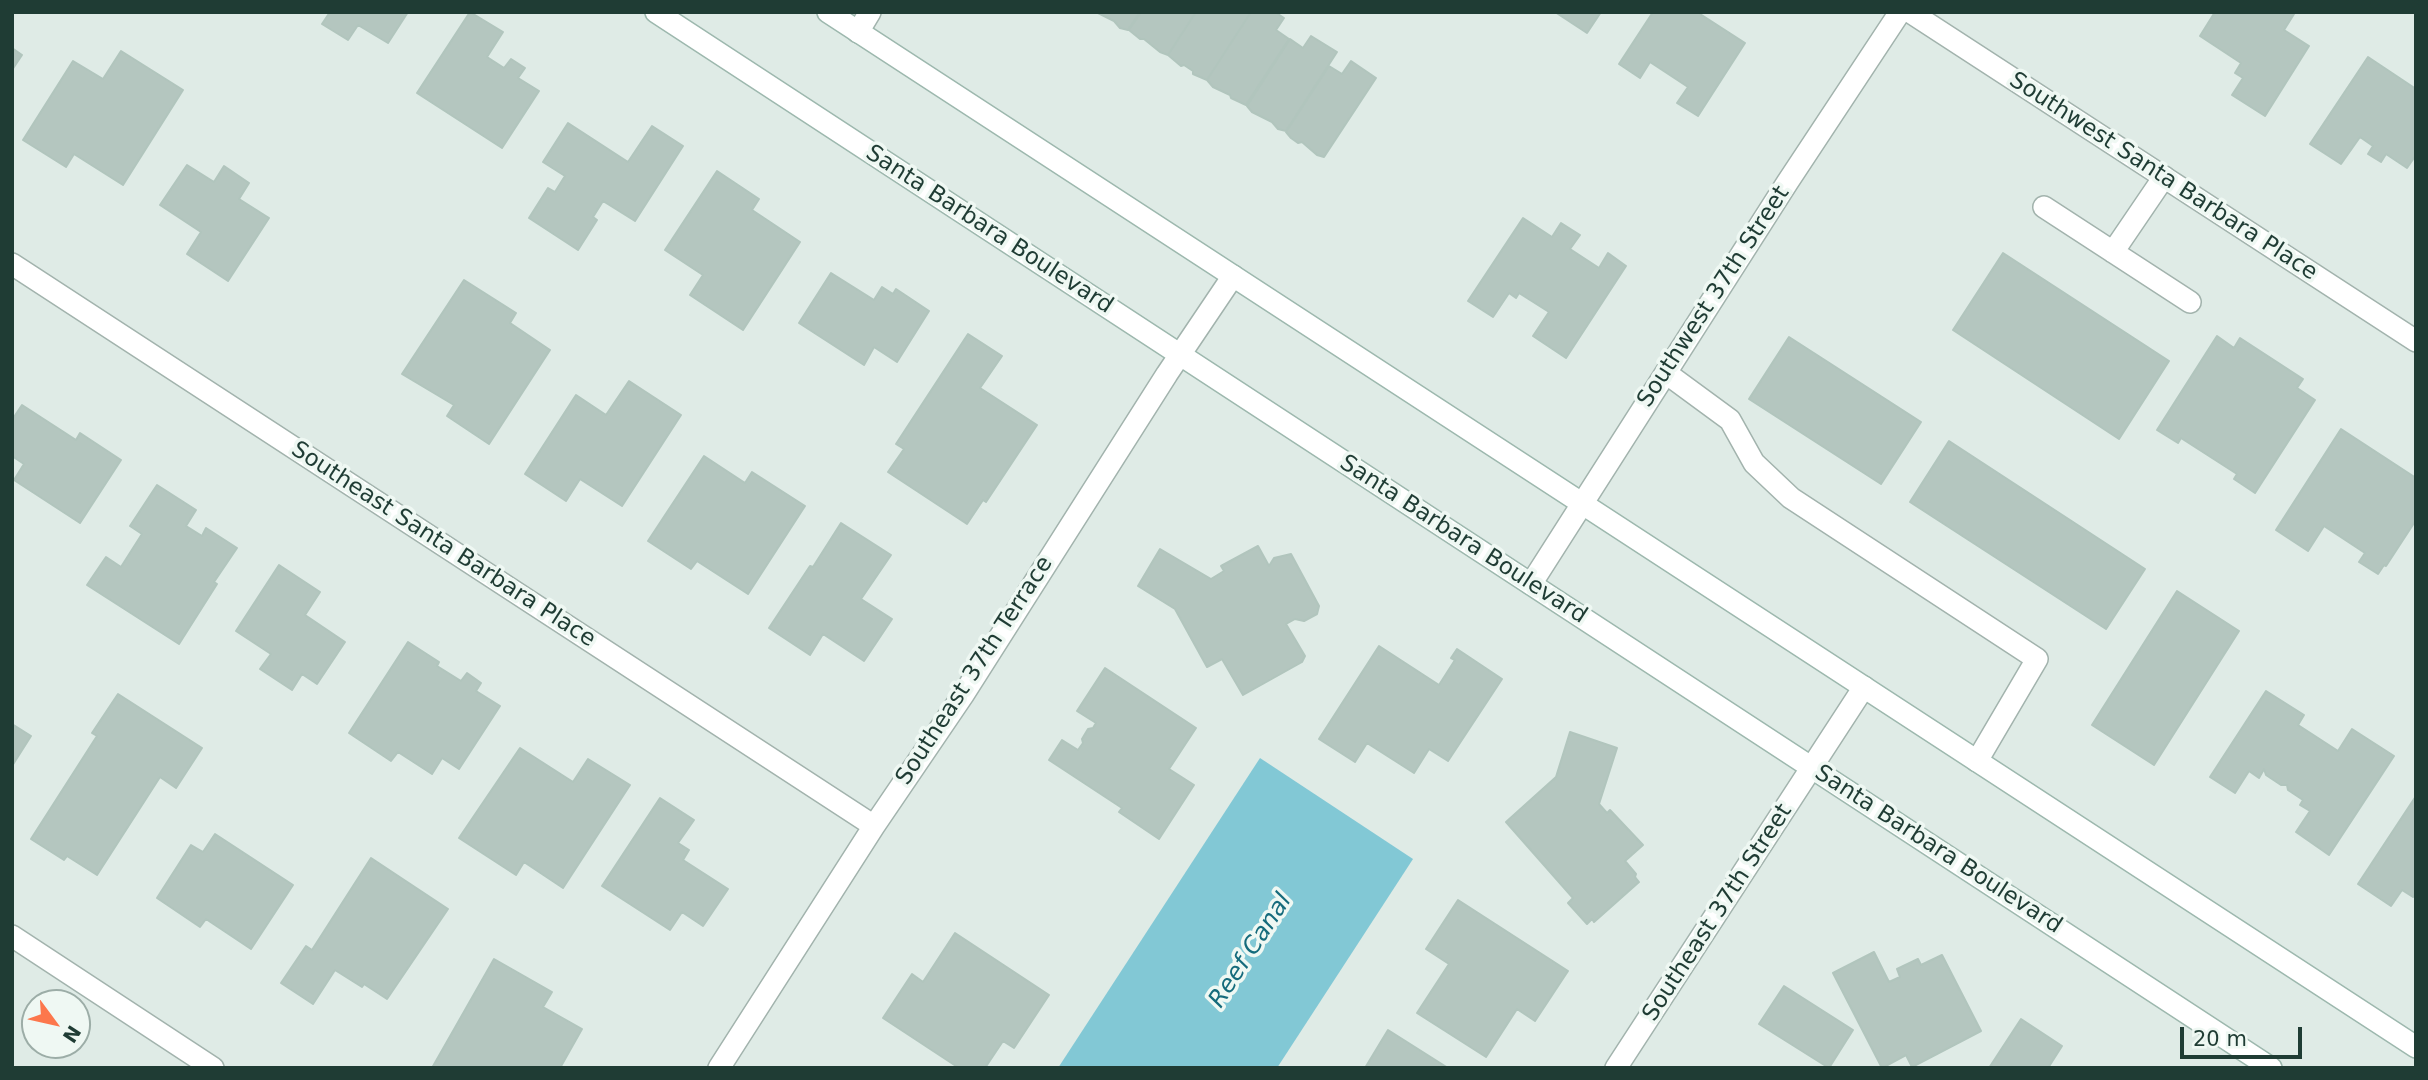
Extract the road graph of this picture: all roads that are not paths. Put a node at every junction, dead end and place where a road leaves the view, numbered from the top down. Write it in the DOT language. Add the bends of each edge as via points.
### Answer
graph roads {
  1 [pos="656,12"];
  2 [pos="828,12"];
  3 [pos="870,12"];
  4 [pos="1900,12"];
  5 [pos="1910,12"];
  6 [pos="858,32"];
  7 [pos="2164,177"];
  8 [pos="2044,207"];
  9 [pos="2113,252"];
  10 [pos="12,264"];
  11 [pos="1233,276"];
  12 [pos="2190,302"];
  13 [pos="2416,341"];
  14 [pos="1180,354"];
  15 [pos="1665,373"];
  16 [pos="1582,503"];
  17 [pos="1531,584"];
  18 [pos="1864,687"];
  19 [pos="1978,761"];
  20 [pos="1813,769"];
  21 [pos="874,826"];
  22 [pos="12,936"];
  23 [pos="2416,1047"];
  24 [pos="213,1068"];
  25 [pos="719,1068"];
  26 [pos="1616,1068"];
  27 [pos="2271,1068"];
  1 -- 14 [label="street, Santa Barbara Boulevard"];
  2 -- 6 [label="street"];
  3 -- 6 [label="street"];
  4 -- 15 [label="street, Southwest 37th Street"];
  5 -- 7 [label="street, Southwest Santa Barbara Place"];
  6 -- 11 [label="street"];
  7 -- 9 [label="street"];
  7 -- 13 [label="street, Southwest Santa Barbara Place"];
  8 -- 9 [label="street"];
  9 -- 12 [label="street"];
  10 -- 21 [label="street, Southeast Santa Barbara Place"];
  11 -- 14 [label="street, Southeast 37th Terrace"];
  11 -- 16 [label="street"];
  14 -- 17 [label="street, Santa Barbara Boulevard"];
  14 -- 21 [label="street, Southeast 37th Terrace"];
  15 -- 16 [label="street, Southwest 37th Street"];
  15 -- 19 [label="street" via="1730,420 1754,463 1791,498 2037,659"];
  16 -- 17 [label="street, Southwest 37th Street"];
  16 -- 18 [label="street"];
  17 -- 20 [label="street, Santa Barbara Boulevard"];
  18 -- 19 [label="street"];
  18 -- 20 [label="street, Southeast 37th Street"];
  19 -- 23 [label="street"];
  20 -- 26 [label="street, Southeast 37th Street"];
  20 -- 27 [label="street, Santa Barbara Boulevard"];
  21 -- 25 [label="street, Southeast 37th Terrace"];
  22 -- 24 [label="street"];
}
